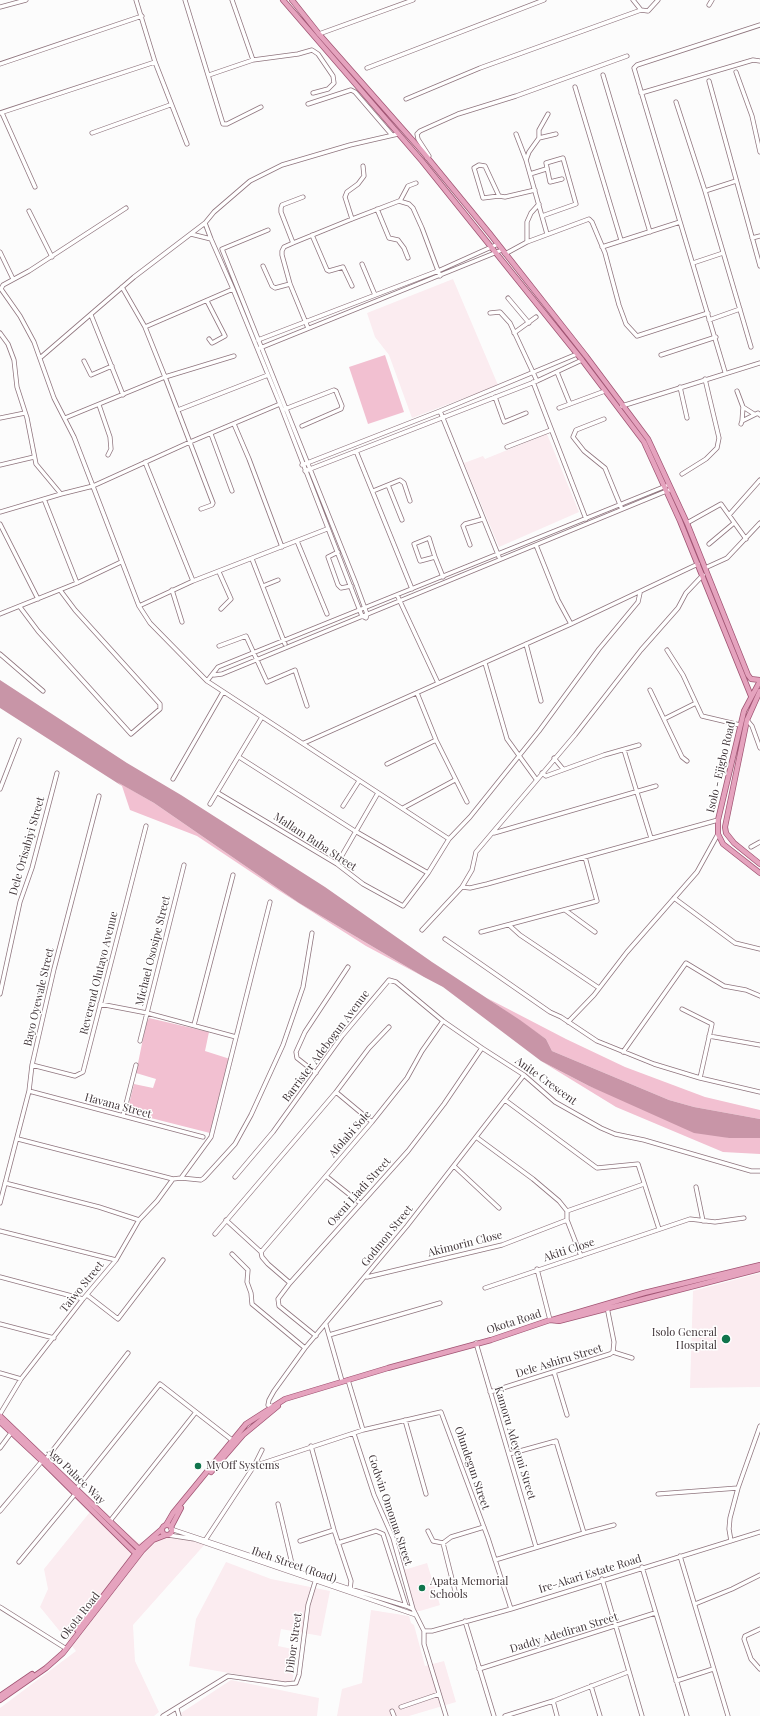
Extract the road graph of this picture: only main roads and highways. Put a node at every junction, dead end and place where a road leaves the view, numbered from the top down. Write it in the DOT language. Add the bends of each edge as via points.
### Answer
graph roads {
  1 [pos="292,0"];
  2 [pos="285,1"];
  3 [pos="620,406"];
  4 [pos="668,488"];
  5 [pos="760,681"];
  6 [pos="760,691"];
  7 [pos="751,696"];
  8 [pos="760,864"];
  9 [pos="760,873"];
  10 [pos="760,1265"];
  11 [pos="760,1269"];
  12 [pos="550,1320"];
  13 [pos="299,1395"];
  14 [pos="0,1415"];
  15 [pos="0,1422"];
  16 [pos="44,1460"];
  17 [pos="77,1491"];
  18 [pos="169,1527"];
  19 [pos="162,1529"];
  20 [pos="167,1535"];
  21 [pos="141,1550"];
  22 [pos="137,1555"];
  23 [pos="0,1696"];
  24 [pos="0,1700"];
  1 -- 3 [label="main road" via="498,244"];
  2 -- 3 [label="main road" via="398,134 604,390"];
  3 -- 4 [label="main road" via="648,439"];
  4 -- 5 [label="main road" via="687,523 748,675 751,679"];
  4 -- 7 [label="main road"];
  5 -- 7 [label="main road, Isolo - Ejigbo Road"];
  6 -- 8 [label="main road, Isolo - Ejigbo Road" via="747,720 725,827 726,833 734,843"];
  7 -- 9 [label="main road, Isolo - Ejigbo Road" via="740,724 718,820 718,834 726,847"];
  10 -- 12 [label="main road"];
  11 -- 12 [label="main road, Okota Road" via="559,1320"];
  12 -- 13 [label="main road, Okota Road" via="491,1340"];
  13 -- 18 [label="main road, Okota Road" via="277,1406 234,1444"];
  13 -- 18 [label="main road, Okota Road" via="272,1406 246,1424 173,1513"];
  14 -- 16 [label="main road, Ago Palace Way"];
  15 -- 16 [label="main road, Ago Palace Way"];
  16 -- 17 [label="main road, Ago Palace Way"];
  17 -- 21 [label="main road, Ago Palace Way"];
  17 -- 22 [label="main road, Ago Palace Way"];
  18 -- 19 [label="main road, Okota Road"];
  18 -- 20 [label="main road" via="171,1533"];
  19 -- 20 [label="main road" via="162,1533"];
  19 -- 21 [label="main road, Okota Road"];
  20 -- 21 [label="main road, Okota Road" via="153,1540"];
  21 -- 22 [label="main road, Okota Road"];
  22 -- 23 [label="main road, Okota Road" via="65,1648"];
  22 -- 24 [label="main road, Okota Road" via="63,1653"];
}
